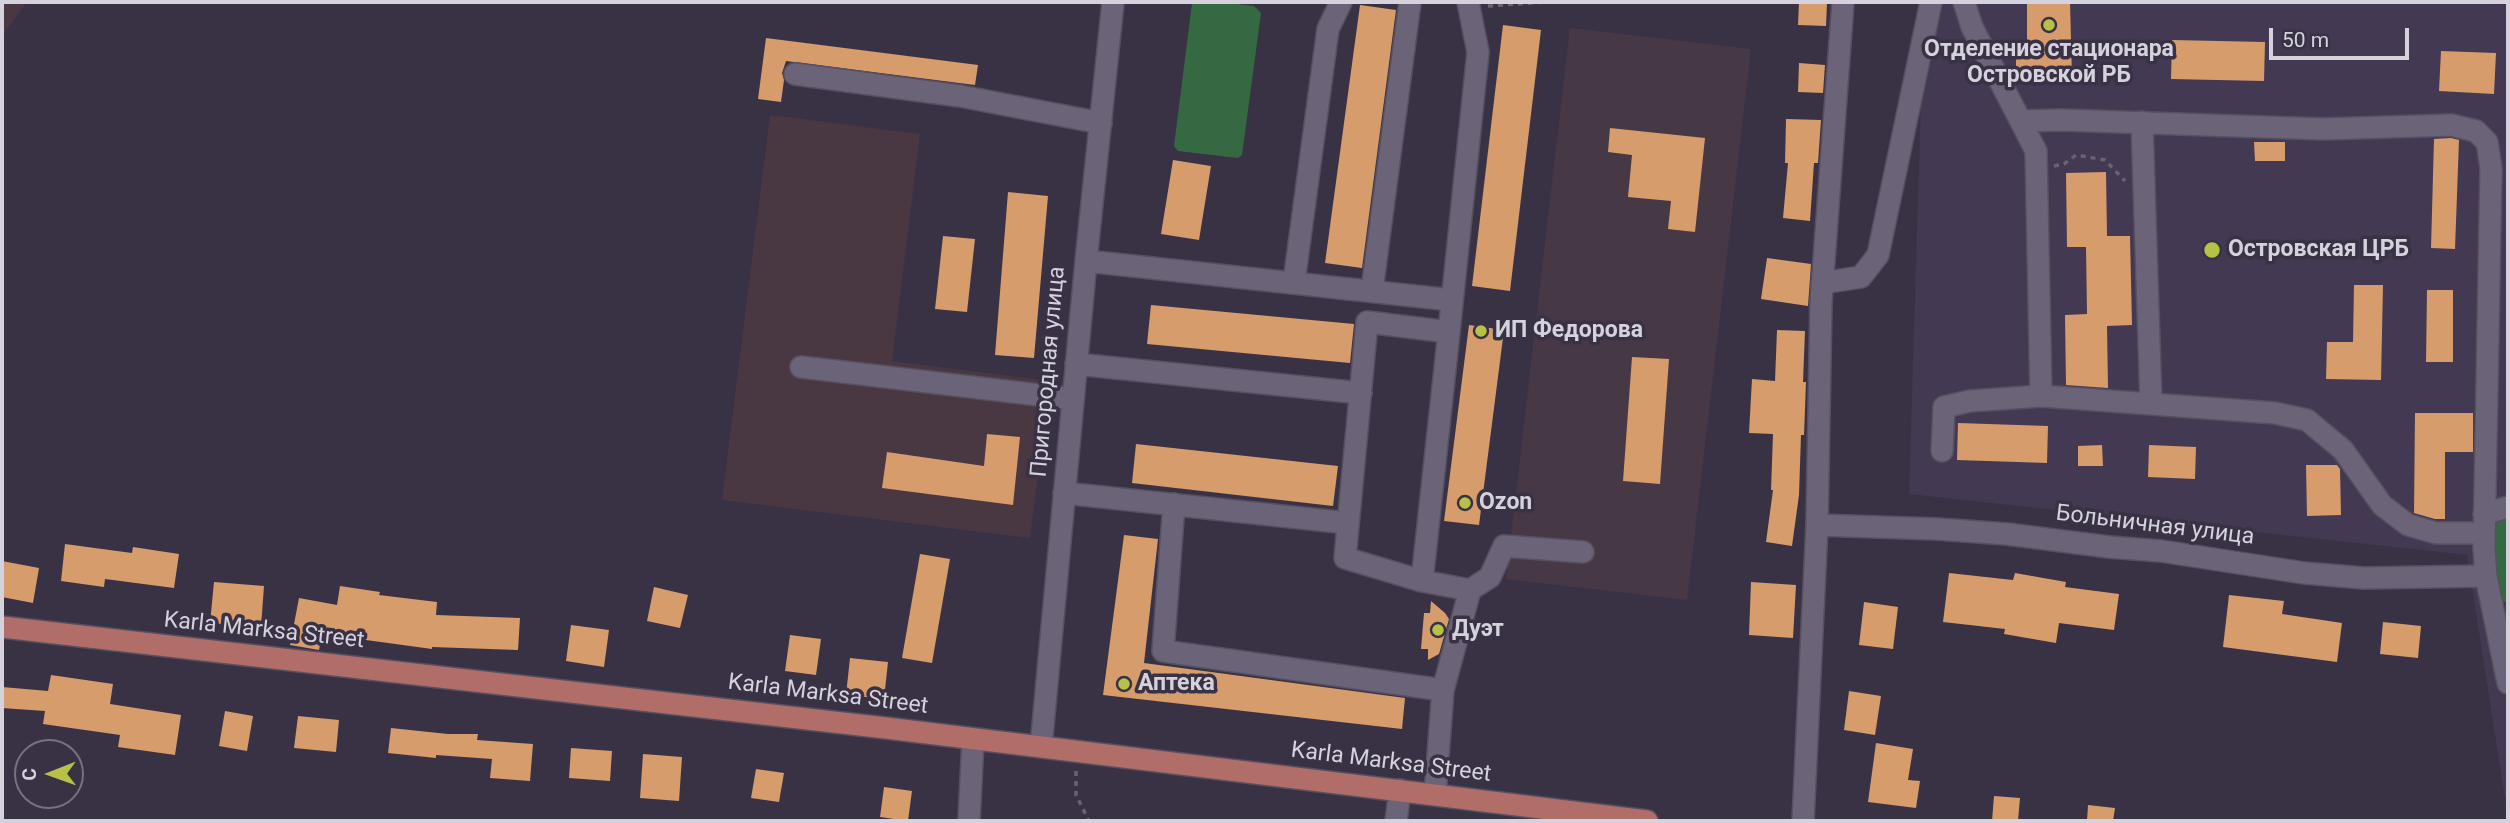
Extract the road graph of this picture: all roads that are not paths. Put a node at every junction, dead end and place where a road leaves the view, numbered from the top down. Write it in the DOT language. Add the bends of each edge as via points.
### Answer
graph roads {
  1 [pos="1113,2"];
  2 [pos="1341,2"];
  3 [pos="1410,2"];
  4 [pos="1843,2"];
  5 [pos="1931,2"];
  6 [pos="1964,2"];
  7 [pos="1468,5"];
  8 [pos="795,74"];
  9 [pos="2021,121"];
  10 [pos="2142,122"];
  11 [pos="1101,123"];
  12 [pos="1086,261"];
  13 [pos="1294,282"];
  14 [pos="1822,284"];
  15 [pos="1372,290"];
  16 [pos="1452,300"];
  17 [pos="1449,332"];
  18 [pos="1076,364"];
  19 [pos="801,367"];
  20 [pos="1361,393"];
  21 [pos="2041,396"];
  22 [pos="1073,400"];
  23 [pos="2151,404"];
  24 [pos="1942,451"];
  25 [pos="1064,493"];
  26 [pos="1174,504"];
  27 [pos="2508,507"];
  28 [pos="1348,523"];
  29 [pos="2484,524"];
  30 [pos="1817,525"];
  31 [pos="1583,552"];
  32 [pos="2486,576"];
  33 [pos="1422,581"];
  34 [pos="1470,590"];
  35 [pos="2,627"];
  36 [pos="2508,683"];
  37 [pos="1443,690"];
  38 [pos="973,738"];
  39 [pos="1041,747"];
  40 [pos="1400,790"];
  41 [pos="1435,795"];
  42 [pos="969,821"];
  43 [pos="1396,821"];
  44 [pos="1647,821"];
  45 [pos="1803,821"];
  1 -- 11 [label="street, Пригородная улица"];
  2 -- 13 [label="street" via="1328,29"];
  3 -- 15 [label="street"];
  4 -- 14 [label="street"];
  5 -- 14 [label="street" via="1878,255 1861,277"];
  6 -- 9 [label="street" via="1972,27"];
  7 -- 16 [label="street" via="1478,52"];
  8 -- 11 [label="street" via="960,96"];
  9 -- 10 [label="street"];
  9 -- 21 [label="street" via="2036,151"];
  10 -- 23 [label="street"];
  10 -- 29 [label="street" via="2324,129 2451,125 2476,131 2487,142 2491,168"];
  11 -- 12 [label="street, Пригородная улица"];
  12 -- 13 [label="street"];
  12 -- 18 [label="street, Пригородная улица"];
  13 -- 15 [label="street"];
  14 -- 30 [label="street"];
  15 -- 16 [label="street"];
  16 -- 17 [label="street"];
  17 -- 20 [label="street" via="1367,322"];
  17 -- 33 [label="street"];
  18 -- 20 [label="street"];
  18 -- 22 [label="street, Пригородная улица"];
  19 -- 22 [label="street"];
  20 -- 28 [label="street"];
  21 -- 23 [label="street"];
  21 -- 24 [label="street" via="1944,407"];
  22 -- 25 [label="street, Пригородная улица"];
  23 -- 29 [label="street" via="2276,413 2307,420 2343,450 2382,505 2408,525 2436,533"];
  25 -- 26 [label="street"];
  25 -- 39 [label="street, Пригородная улица"];
  26 -- 28 [label="street"];
  26 -- 37 [label="street" via="1163,651"];
  27 -- 29 [label="street"];
  28 -- 33 [label="street" via="1345,558"];
  29 -- 32 [label="street"];
  30 -- 32 [label="street, Больничная улица" via="2007,534 2364,578"];
  30 -- 45 [label="street"];
  31 -- 34 [label="street" via="1504,547 1489,576"];
  32 -- 36 [label="street"];
  33 -- 34 [label="street"];
  34 -- 37 [label="street"];
  35 -- 38 [label="main road, Karla Marksa Street"];
  37 -- 41 [label="street"];
  38 -- 39 [label="main road, Karla Marksa Street"];
  38 -- 42 [label="street"];
  39 -- 40 [label="main road, Karla Marksa Street"];
  40 -- 41 [label="main road, Karla Marksa Street"];
  40 -- 43 [label="street"];
  41 -- 44 [label="main road, Karla Marksa Street"];
}
